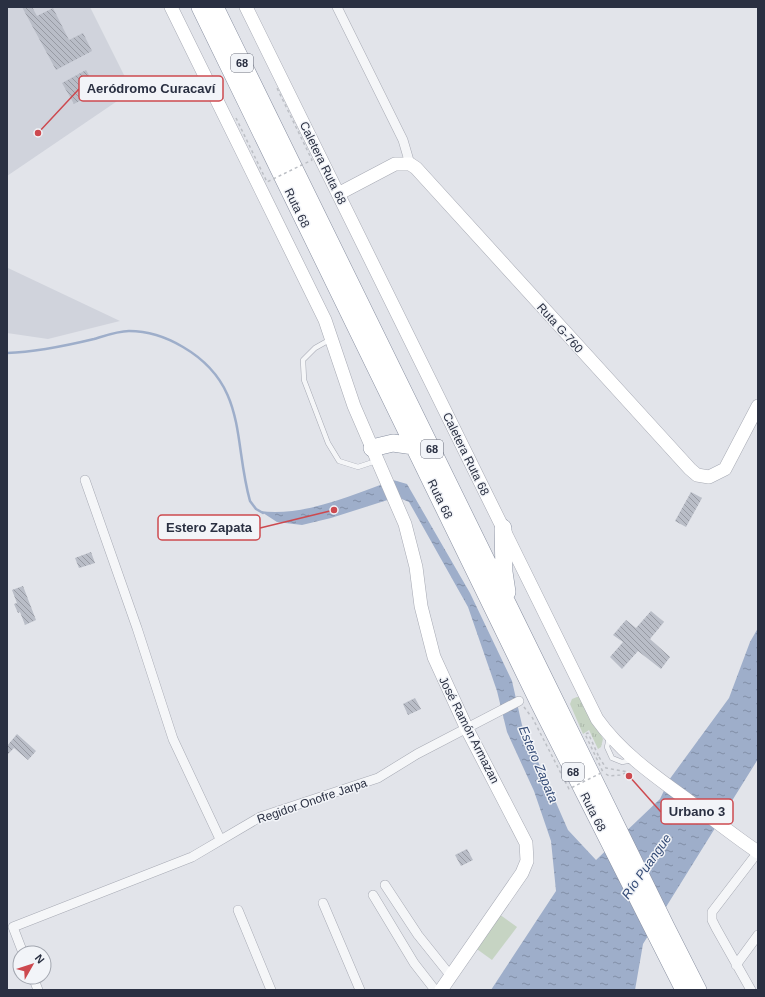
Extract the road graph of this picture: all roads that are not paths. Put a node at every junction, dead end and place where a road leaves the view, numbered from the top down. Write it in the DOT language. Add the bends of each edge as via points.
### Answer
graph roads {
  1 [pos="171,7"];
  2 [pos="200,7"];
  3 [pos="215,7"];
  4 [pos="246,7"];
  5 [pos="337,7"];
  6 [pos="410,164"];
  7 [pos="338,194"];
  8 [pos="332,338"];
  9 [pos="758,406"];
  10 [pos="414,446"];
  11 [pos="375,454"];
  12 [pos="85,480"];
  13 [pos="503,528"];
  14 [pos="510,608"];
  15 [pos="518,701"];
  16 [pos="467,729"];
  17 [pos="613,836"];
  18 [pos="220,839"];
  19 [pos="756,850"];
  20 [pos="385,885"];
  21 [pos="373,895"];
  22 [pos="323,903"];
  23 [pos="238,910"];
  24 [pos="661,932"];
  25 [pos="758,935"];
  26 [pos="20,945"];
  27 [pos="736,965"];
  28 [pos="450,975"];
  29 [pos="271,990"];
  30 [pos="360,990"];
  31 [pos="435,990"];
  32 [pos="440,990"];
  33 [pos="684,990"];
  34 [pos="698,990"];
  35 [pos="751,990"];
  1 -- 8 [label="street"];
  2 -- 10 [label="highway, Ruta 68 / 68"];
  3 -- 14 [label="highway, Ruta 68 / 68"];
  4 -- 7 [label="street, Caletera Ruta 68"];
  5 -- 6 [label="street" via="403,140"];
  6 -- 7 [label="street" via="395,164"];
  6 -- 9 [label="street, Ruta G-760" via="422,173 485,246 697,475 709,477 725,469"];
  7 -- 13 [label="street, Caletera Ruta 68"];
  8 -- 11 [label="street" via="351,399"];
  8 -- 11 [label="lane" via="315,348 303,360 304,380 328,443 339,461 358,467"];
  10 -- 11 [label="highway" via="393,443"];
  10 -- 17 [label="highway, Ruta 68 / 68"];
  11 -- 16 [label="street, José Ramón Armazan" via="396,501 412,548 421,606 434,656"];
  12 -- 18 [label="street" via="137,628 172,739"];
  13 -- 14 [label="highway" via="504,572"];
  13 -- 19 [label="street, Caletera Ruta 68" via="591,709 610,737 660,780"];
  14 -- 17 [label="highway, Ruta 68 / 68"];
  15 -- 16 [label="street, Regidor Onofre Jarpa"];
  16 -- 18 [label="street, Regidor Onofre Jarpa" via="417,754 378,778 260,817"];
  16 -- 28 [label="street, José Ramón Armazan" via="525,838 528,854 522,874"];
  17 -- 24 [label="highway, Ruta 68 / 68"];
  18 -- 26 [label="street, Regidor Onofre Jarpa" via="192,857 13,927"];
  19 -- 27 [label="street" via="712,912 714,924"];
  20 -- 28 [label="street" via="418,935"];
  21 -- 31 [label="street" via="414,963"];
  22 -- 30 [label="street"];
  23 -- 29 [label="street"];
  24 -- 33 [label="highway, Ruta 68 / 68"];
  24 -- 34 [label="highway, Ruta 68 / 68"];
  25 -- 27 [label="street"];
  27 -- 35 [label="street"];
  28 -- 32 [label="street, José Ramón Armazan"];
}
